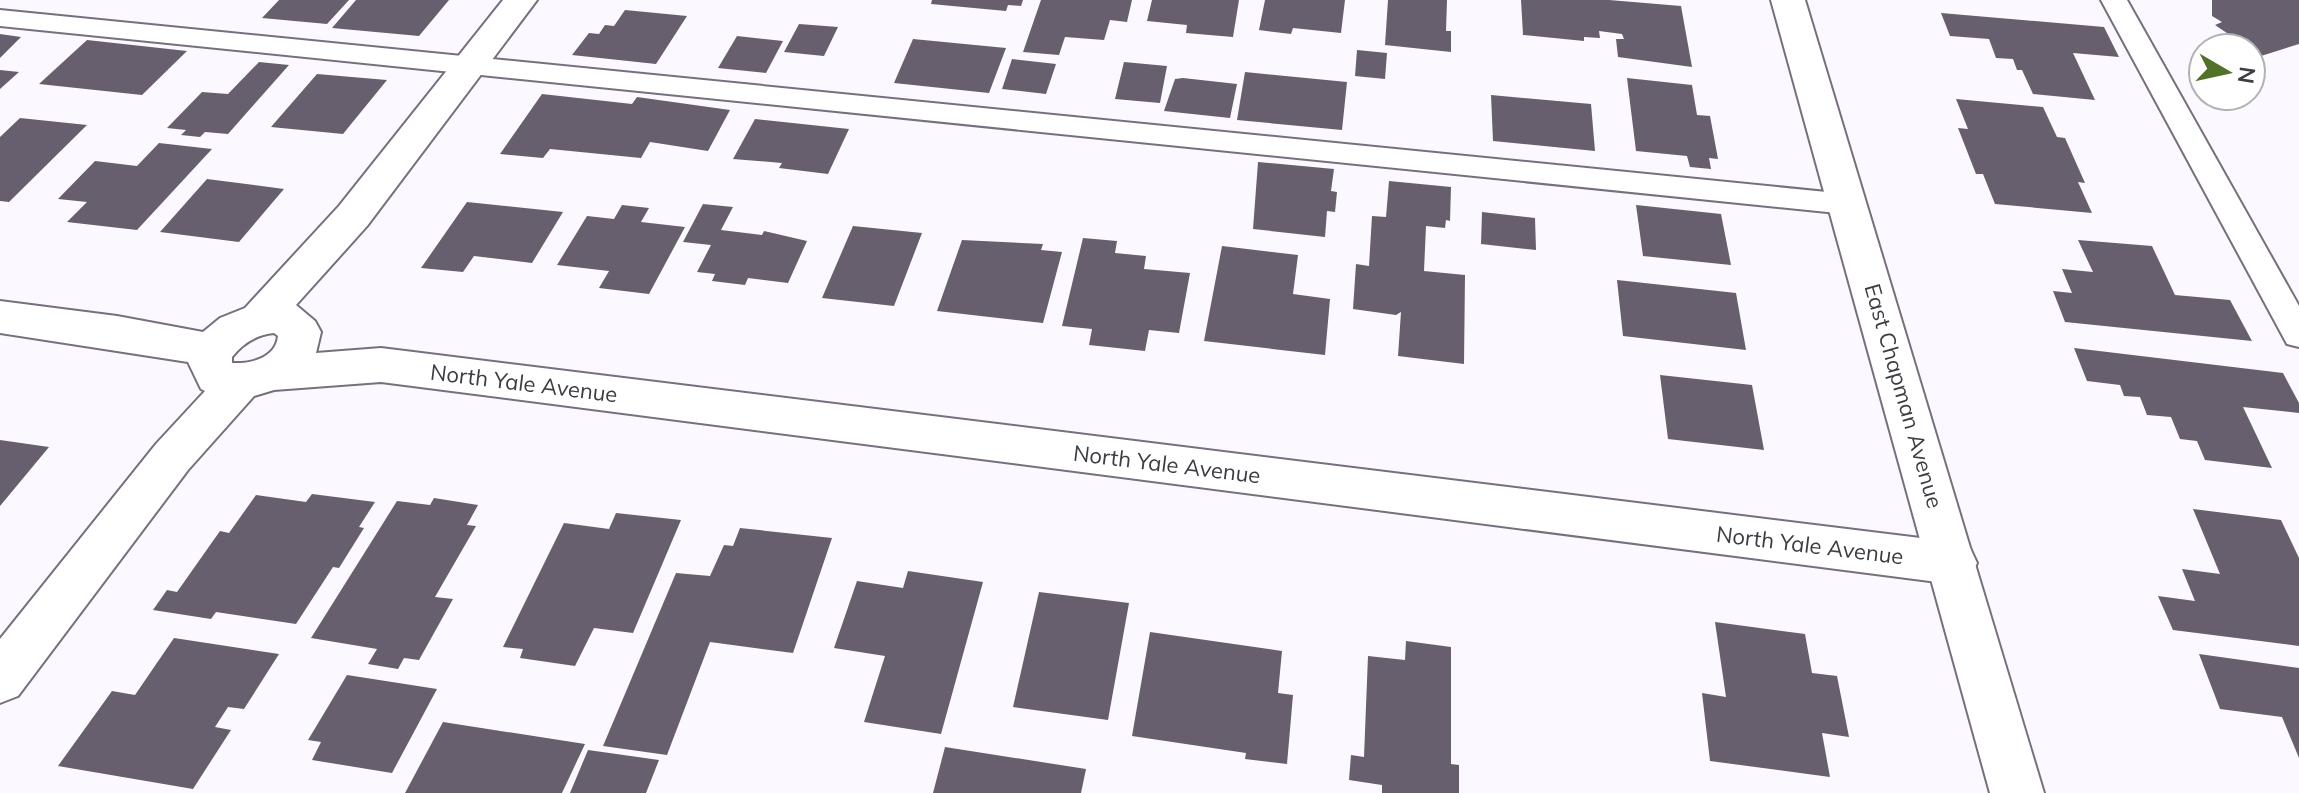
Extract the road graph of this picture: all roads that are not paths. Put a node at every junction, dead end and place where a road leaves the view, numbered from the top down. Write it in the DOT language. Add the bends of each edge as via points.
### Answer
graph roads {
  1 [pos="520,0"];
  2 [pos="1788,0"];
  3 [pos="2114,0"];
  4 [pos="0,18"];
  5 [pos="471,64"];
  6 [pos="1847,204"];
  7 [pos="0,317"];
  8 [pos="2299,335"];
  9 [pos="252,348"];
  10 [pos="1953,563"];
  11 [pos="0,679"];
  12 [pos="2017,793"];
  1 -- 5 [label="street"];
  2 -- 6 [label="street, East Chapman Avenue"];
  3 -- 8 [label="lane"];
  4 -- 5 [label="lane"];
  5 -- 6 [label="lane"];
  5 -- 9 [label="street"];
  6 -- 10 [label="street, East Chapman Avenue"];
  7 -- 9 [label="street, North Yale Avenue"];
  9 -- 10 [label="street, North Yale Avenue"];
  9 -- 11 [label="street"];
  10 -- 12 [label="street, East Chapman Avenue"];
}
